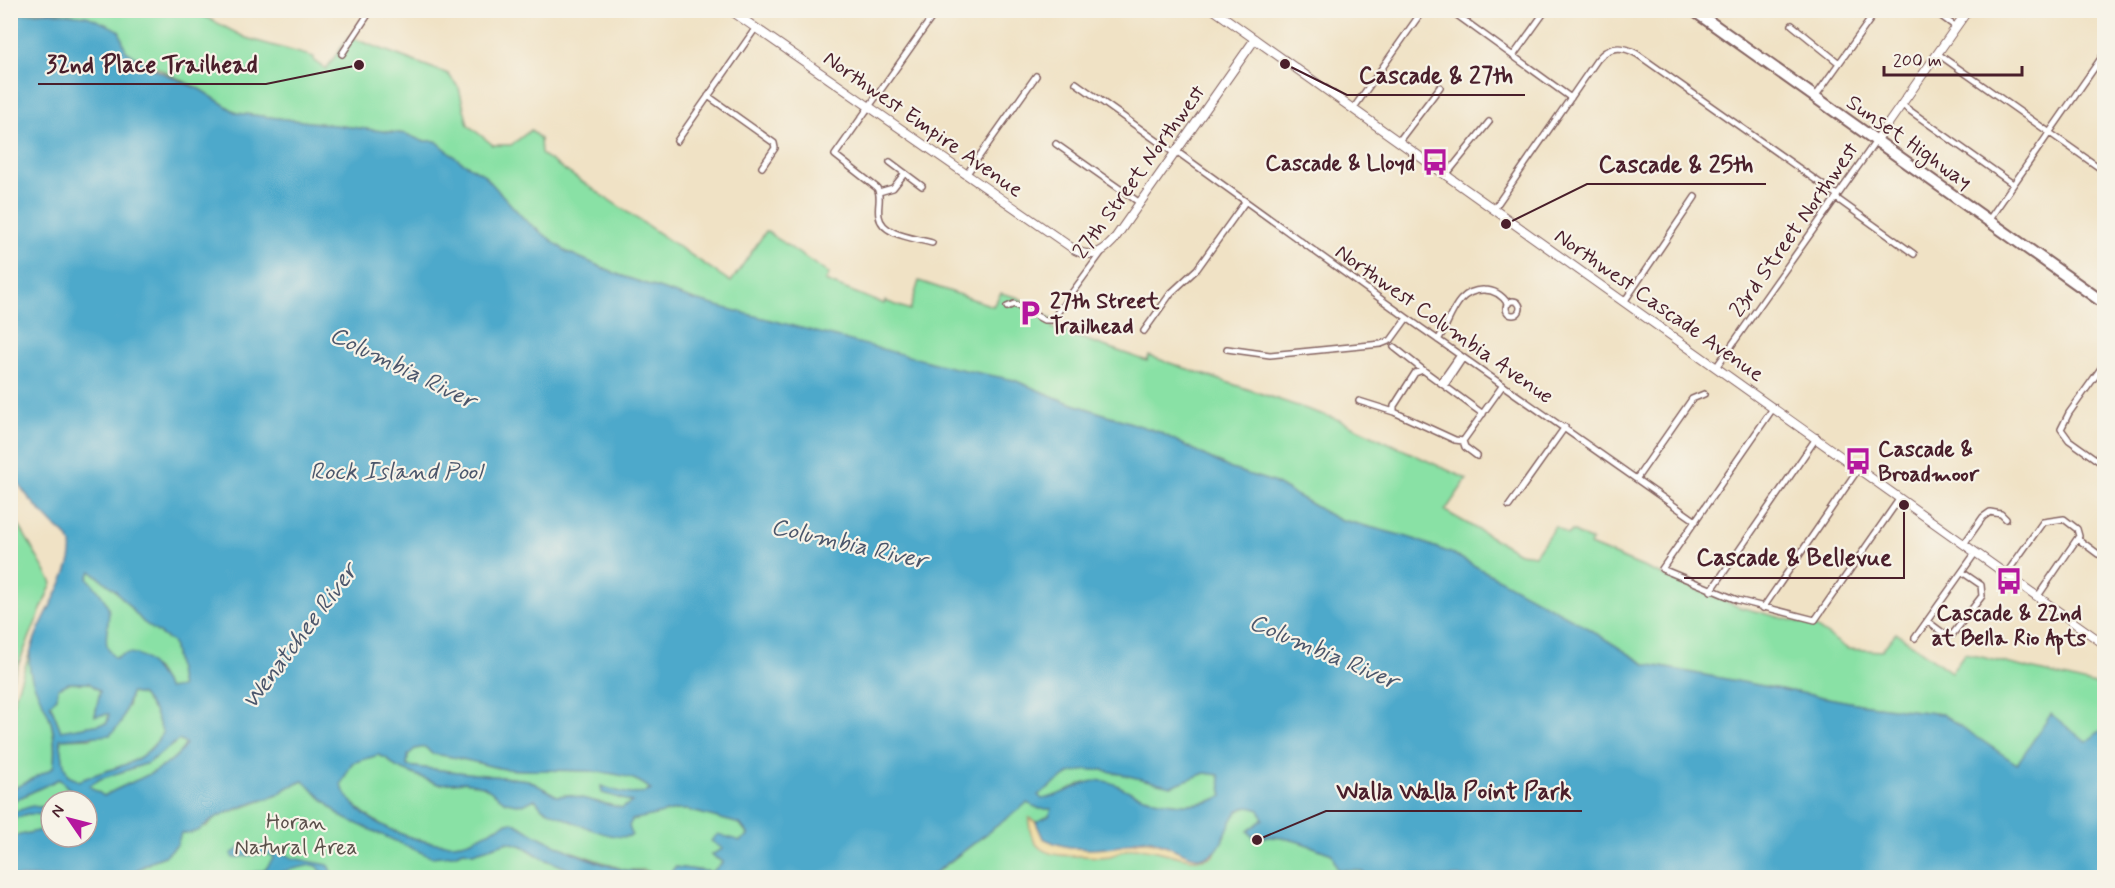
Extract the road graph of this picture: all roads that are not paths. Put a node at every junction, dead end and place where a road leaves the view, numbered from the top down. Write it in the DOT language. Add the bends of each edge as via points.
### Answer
graph roads {
  1 [pos="372,10"];
  2 [pos="730,10"];
  3 [pos="937,10"];
  4 [pos="1215,10"];
  5 [pos="1423,10"];
  6 [pos="1450,10"];
  7 [pos="1546,10"];
  8 [pos="1693,10"];
  9 [pos="1866,10"];
  10 [pos="1933,10"];
  11 [pos="1968,10"];
  12 [pos="1875,13"];
  13 [pos="1792,25"];
  14 [pos="1956,27"];
  15 [pos="755,28"];
  16 [pos="1255,39"];
  17 [pos="342,54"];
  18 [pos="1938,54"];
  19 [pos="2104,54"];
  20 [pos="1513,56"];
  21 [pos="1839,63"];
  22 [pos="1036,76"];
  23 [pos="1076,83"];
  24 [pos="1440,87"];
  25 [pos="708,96"];
  26 [pos="1815,97"];
  27 [pos="1571,98"];
  28 [pos="1902,105"];
  29 [pos="869,107"];
  30 [pos="1353,109"];
  31 [pos="1489,122"];
  32 [pos="2049,133"];
  33 [pos="677,141"];
  34 [pos="1399,141"];
  35 [pos="1876,141"];
  36 [pos="1056,144"];
  37 [pos="1175,152"];
  38 [pos="890,162"];
  39 [pos="762,167"];
  40 [pos="2104,171"];
  41 [pos="905,173"];
  42 [pos="966,175"];
  43 [pos="1446,175"];
  44 [pos="2013,184"];
  45 [pos="922,186"];
  46 [pos="879,192"];
  47 [pos="1695,197"];
  48 [pos="1837,197"];
  49 [pos="1245,202"];
  50 [pos="1140,203"];
  51 [pos="1494,208"];
  52 [pos="1988,221"];
  53 [pos="932,243"];
  54 [pos="1101,253"];
  55 [pos="1914,254"];
  56 [pos="1624,302"];
  57 [pos="2104,303"];
  58 [pos="1508,304"];
  59 [pos="1006,307"];
  60 [pos="1407,318"];
  61 [pos="1144,331"];
  62 [pos="1438,340"];
  63 [pos="1394,347"];
  64 [pos="1227,349"];
  65 [pos="1462,356"];
  66 [pos="2104,364"];
  67 [pos="1717,366"];
  68 [pos="1423,370"];
  69 [pos="1443,383"];
  70 [pos="1503,385"];
  71 [pos="1704,394"];
  72 [pos="1359,401"];
  73 [pos="1774,407"];
  74 [pos="1394,412"];
  75 [pos="1482,414"];
  76 [pos="1565,427"];
  77 [pos="1817,437"];
  78 [pos="1463,441"];
  79 [pos="1477,456"];
  80 [pos="2104,465"];
  81 [pos="1859,468"];
  82 [pos="1637,478"];
  83 [pos="1900,498"];
  84 [pos="1509,506"];
  85 [pos="2006,519"];
  86 [pos="1696,521"];
  87 [pos="2078,539"];
  88 [pos="1964,544"];
  89 [pos="1976,552"];
  90 [pos="2098,554"];
  91 [pos="1962,572"];
  92 [pos="2006,574"];
  93 [pos="1711,591"];
  94 [pos="2038,596"];
  95 [pos="1763,608"];
  96 [pos="1927,621"];
  97 [pos="1916,638"];
  98 [pos="2104,644"];
  1 -- 17 [label="street"];
  2 -- 15 [label="street, Northwest Empire Avenue"];
  3 -- 29 [label="street"];
  4 -- 16 [label="street, Northwest Cascade Avenue"];
  5 -- 30 [label="street"];
  6 -- 20 [label="street"];
  7 -- 20 [label="street"];
  8 -- 26 [label="highway, Sunset Highway"];
  9 -- 12 [label="street"];
  10 -- 14 [label="street"];
  11 -- 14 [label="street"];
  12 -- 21 [label="street"];
  13 -- 21 [label="street"];
  14 -- 18 [label="street"];
  15 -- 25 [label="street"];
  15 -- 29 [label="street, Northwest Empire Avenue"];
  16 -- 30 [label="street, Northwest Cascade Avenue"];
  16 -- 37 [label="street, 27th Street Northwest"];
  18 -- 28 [label="street"];
  18 -- 32 [label="street"];
  19 -- 32 [label="street"];
  20 -- 27 [label="street"];
  21 -- 26 [label="street"];
  22 -- 42 [label="street"];
  23 -- 37 [label="street, Northwest Columbia Avenue"];
  24 -- 34 [label="street"];
  25 -- 33 [label="street"];
  25 -- 39 [label="street" via="774,143 775,148"];
  26 -- 35 [label="highway, Sunset Highway"];
  27 -- 48 [label="street" via="1601,55 1624,48"];
  27 -- 51 [label="street"];
  28 -- 35 [label="street"];
  28 -- 44 [label="street"];
  29 -- 42 [label="street, Northwest Empire Avenue"];
  29 -- 46 [label="street" via="835,155 870,180"];
  30 -- 34 [label="street, Northwest Cascade Avenue"];
  31 -- 43 [label="street"];
  32 -- 40 [label="street"];
  32 -- 44 [label="street"];
  34 -- 43 [label="street, Northwest Cascade Avenue"];
  35 -- 48 [label="street, 23rd Street Northwest"];
  35 -- 52 [label="highway, Sunset Highway"];
  36 -- 50 [label="street"];
  37 -- 49 [label="street, Northwest Columbia Avenue"];
  37 -- 50 [label="street, 27th Street Northwest"];
  38 -- 41 [label="street"];
  41 -- 45 [label="street"];
  41 -- 46 [label="street" via="893,188"];
  42 -- 54 [label="street, Northwest Empire Avenue" via="1075,250 1088,255"];
  43 -- 51 [label="street, Northwest Cascade Avenue"];
  44 -- 52 [label="street"];
  46 -- 53 [label="street" via="879,217 885,226"];
  47 -- 56 [label="street"];
  48 -- 55 [label="street"];
  48 -- 67 [label="street, 23rd Street Northwest"];
  49 -- 60 [label="street, Northwest Columbia Avenue"];
  49 -- 61 [label="street" via="1197,269 1172,293"];
  50 -- 54 [label="street, 27th Street Northwest"];
  51 -- 56 [label="street, Northwest Cascade Avenue"];
  52 -- 57 [label="highway, Sunset Highway"];
  54 -- 59 [label="street, 27th Street Northwest" via="1049,321 1014,304"];
  56 -- 67 [label="street, Northwest Cascade Avenue"];
  58 -- 62 [label="street" via="1493,291 1467,294 1454,308"];
  60 -- 62 [label="street, Northwest Columbia Avenue"];
  60 -- 64 [label="street" via="1391,340 1381,344 1270,355"];
  62 -- 65 [label="street, Northwest Columbia Avenue"];
  63 -- 68 [label="street"];
  65 -- 69 [label="street"];
  65 -- 70 [label="street, Northwest Columbia Avenue"];
  66 -- 80 [label="street" via="2062,425 2063,434"];
  67 -- 73 [label="street, Northwest Cascade Avenue"];
  68 -- 69 [label="street"];
  68 -- 74 [label="street" via="1415,372"];
  69 -- 75 [label="street"];
  70 -- 75 [label="street"];
  70 -- 76 [label="street, Northwest Columbia Avenue"];
  71 -- 82 [label="street" via="1692,399"];
  72 -- 74 [label="street"];
  73 -- 77 [label="street, Northwest Cascade Avenue"];
  73 -- 86 [label="street"];
  74 -- 78 [label="street"];
  75 -- 78 [label="street"];
  76 -- 82 [label="street, Northwest Columbia Avenue"];
  76 -- 84 [label="street"];
  77 -- 81 [label="street, Northwest Cascade Avenue"];
  77 -- 93 [label="street"];
  78 -- 79 [label="street"];
  81 -- 83 [label="street, Northwest Cascade Avenue"];
  81 -- 95 [label="street"];
  82 -- 86 [label="street, Northwest Columbia Avenue"];
  83 -- 88 [label="street, Northwest Cascade Avenue"];
  83 -- 95 [label="street" via="1815,620"];
  85 -- 88 [label="street" via="1990,512 1983,516"];
  86 -- 93 [label="street" via="1662,569"];
  87 -- 90 [label="street"];
  87 -- 92 [label="street" via="2077,529 2064,519 2043,522"];
  87 -- 94 [label="street"];
  88 -- 89 [label="street, Northwest Cascade Avenue"];
  89 -- 91 [label="street"];
  89 -- 92 [label="street, Northwest Cascade Avenue"];
  91 -- 96 [label="street"];
  91 -- 96 [label="street" via="1981,585 1982,596 1952,635"];
  92 -- 94 [label="street, Northwest Cascade Avenue"];
  93 -- 95 [label="street"];
  94 -- 98 [label="street, Northwest Cascade Avenue"];
  96 -- 97 [label="street"];
}
